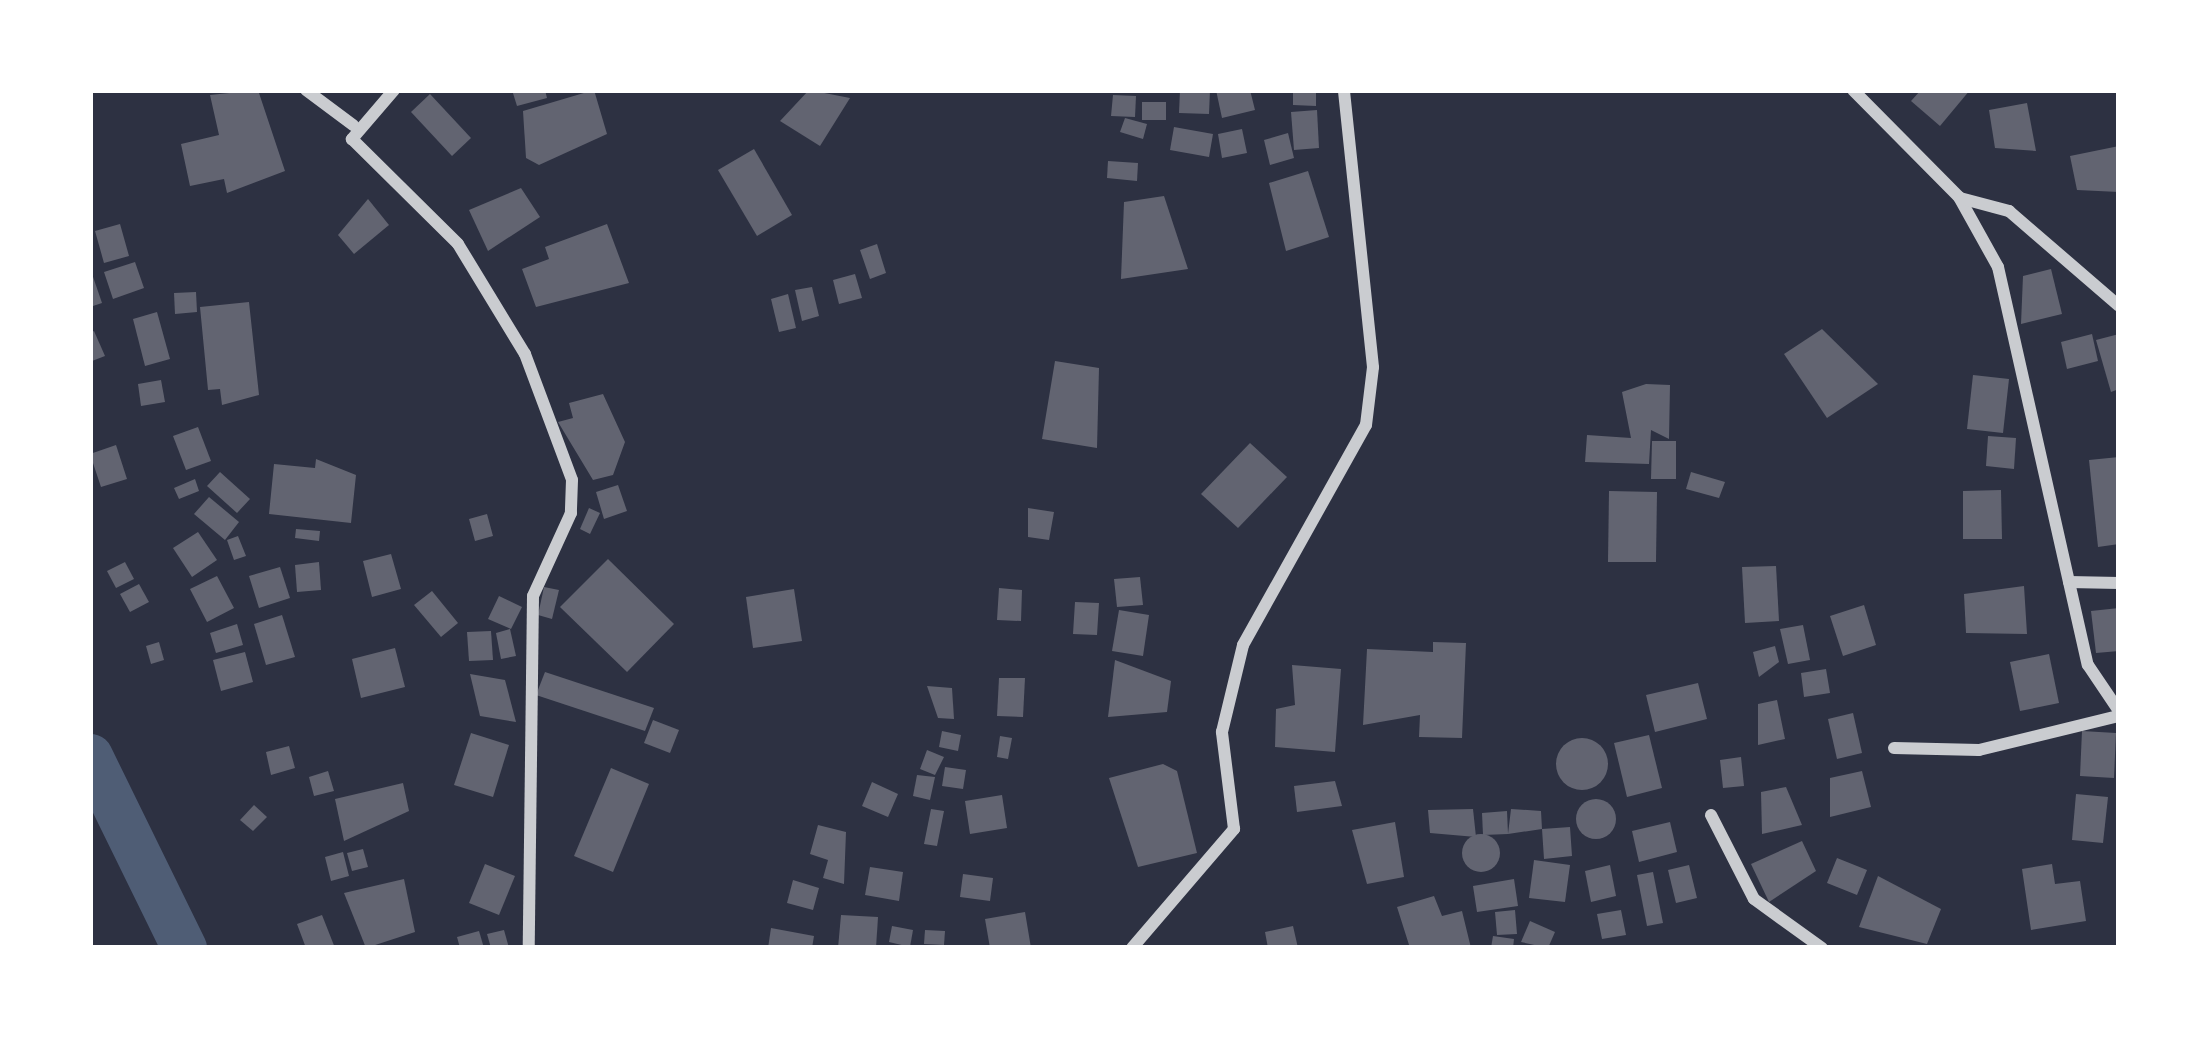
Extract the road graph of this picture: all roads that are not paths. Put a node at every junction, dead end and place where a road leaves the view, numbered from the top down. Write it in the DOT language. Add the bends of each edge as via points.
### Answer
graph roads {
  1 [pos="306,90"];
  2 [pos="394,90"];
  3 [pos="1344,90"];
  4 [pos="1852,90"];
  5 [pos="353,125"];
  6 [pos="1959,197"];
  7 [pos="2119,306"];
  8 [pos="2069,582"];
  9 [pos="2119,584"];
  10 [pos="2119,714"];
  11 [pos="1894,748"];
  12 [pos="1712,815"];
  13 [pos="530,948"];
  14 [pos="1132,948"];
  15 [pos="1822,948"];
  1 -- 5 [label="street"];
  2 -- 5 [label="street"];
  3 -- 14 [label="street" via="1373,367 1366,425 1243,645 1222,732 1234,829"];
  4 -- 6 [label="street"];
  5 -- 13 [label="street" via="366,161 458,244 525,353 572,480 571,513 533,596"];
  6 -- 7 [label="street" via="2009,211"];
  6 -- 8 [label="street" via="1998,267"];
  8 -- 9 [label="street"];
  8 -- 10 [label="street" via="2088,664"];
  10 -- 11 [label="street" via="1978,750"];
  12 -- 15 [label="street" via="1754,899"];
}
